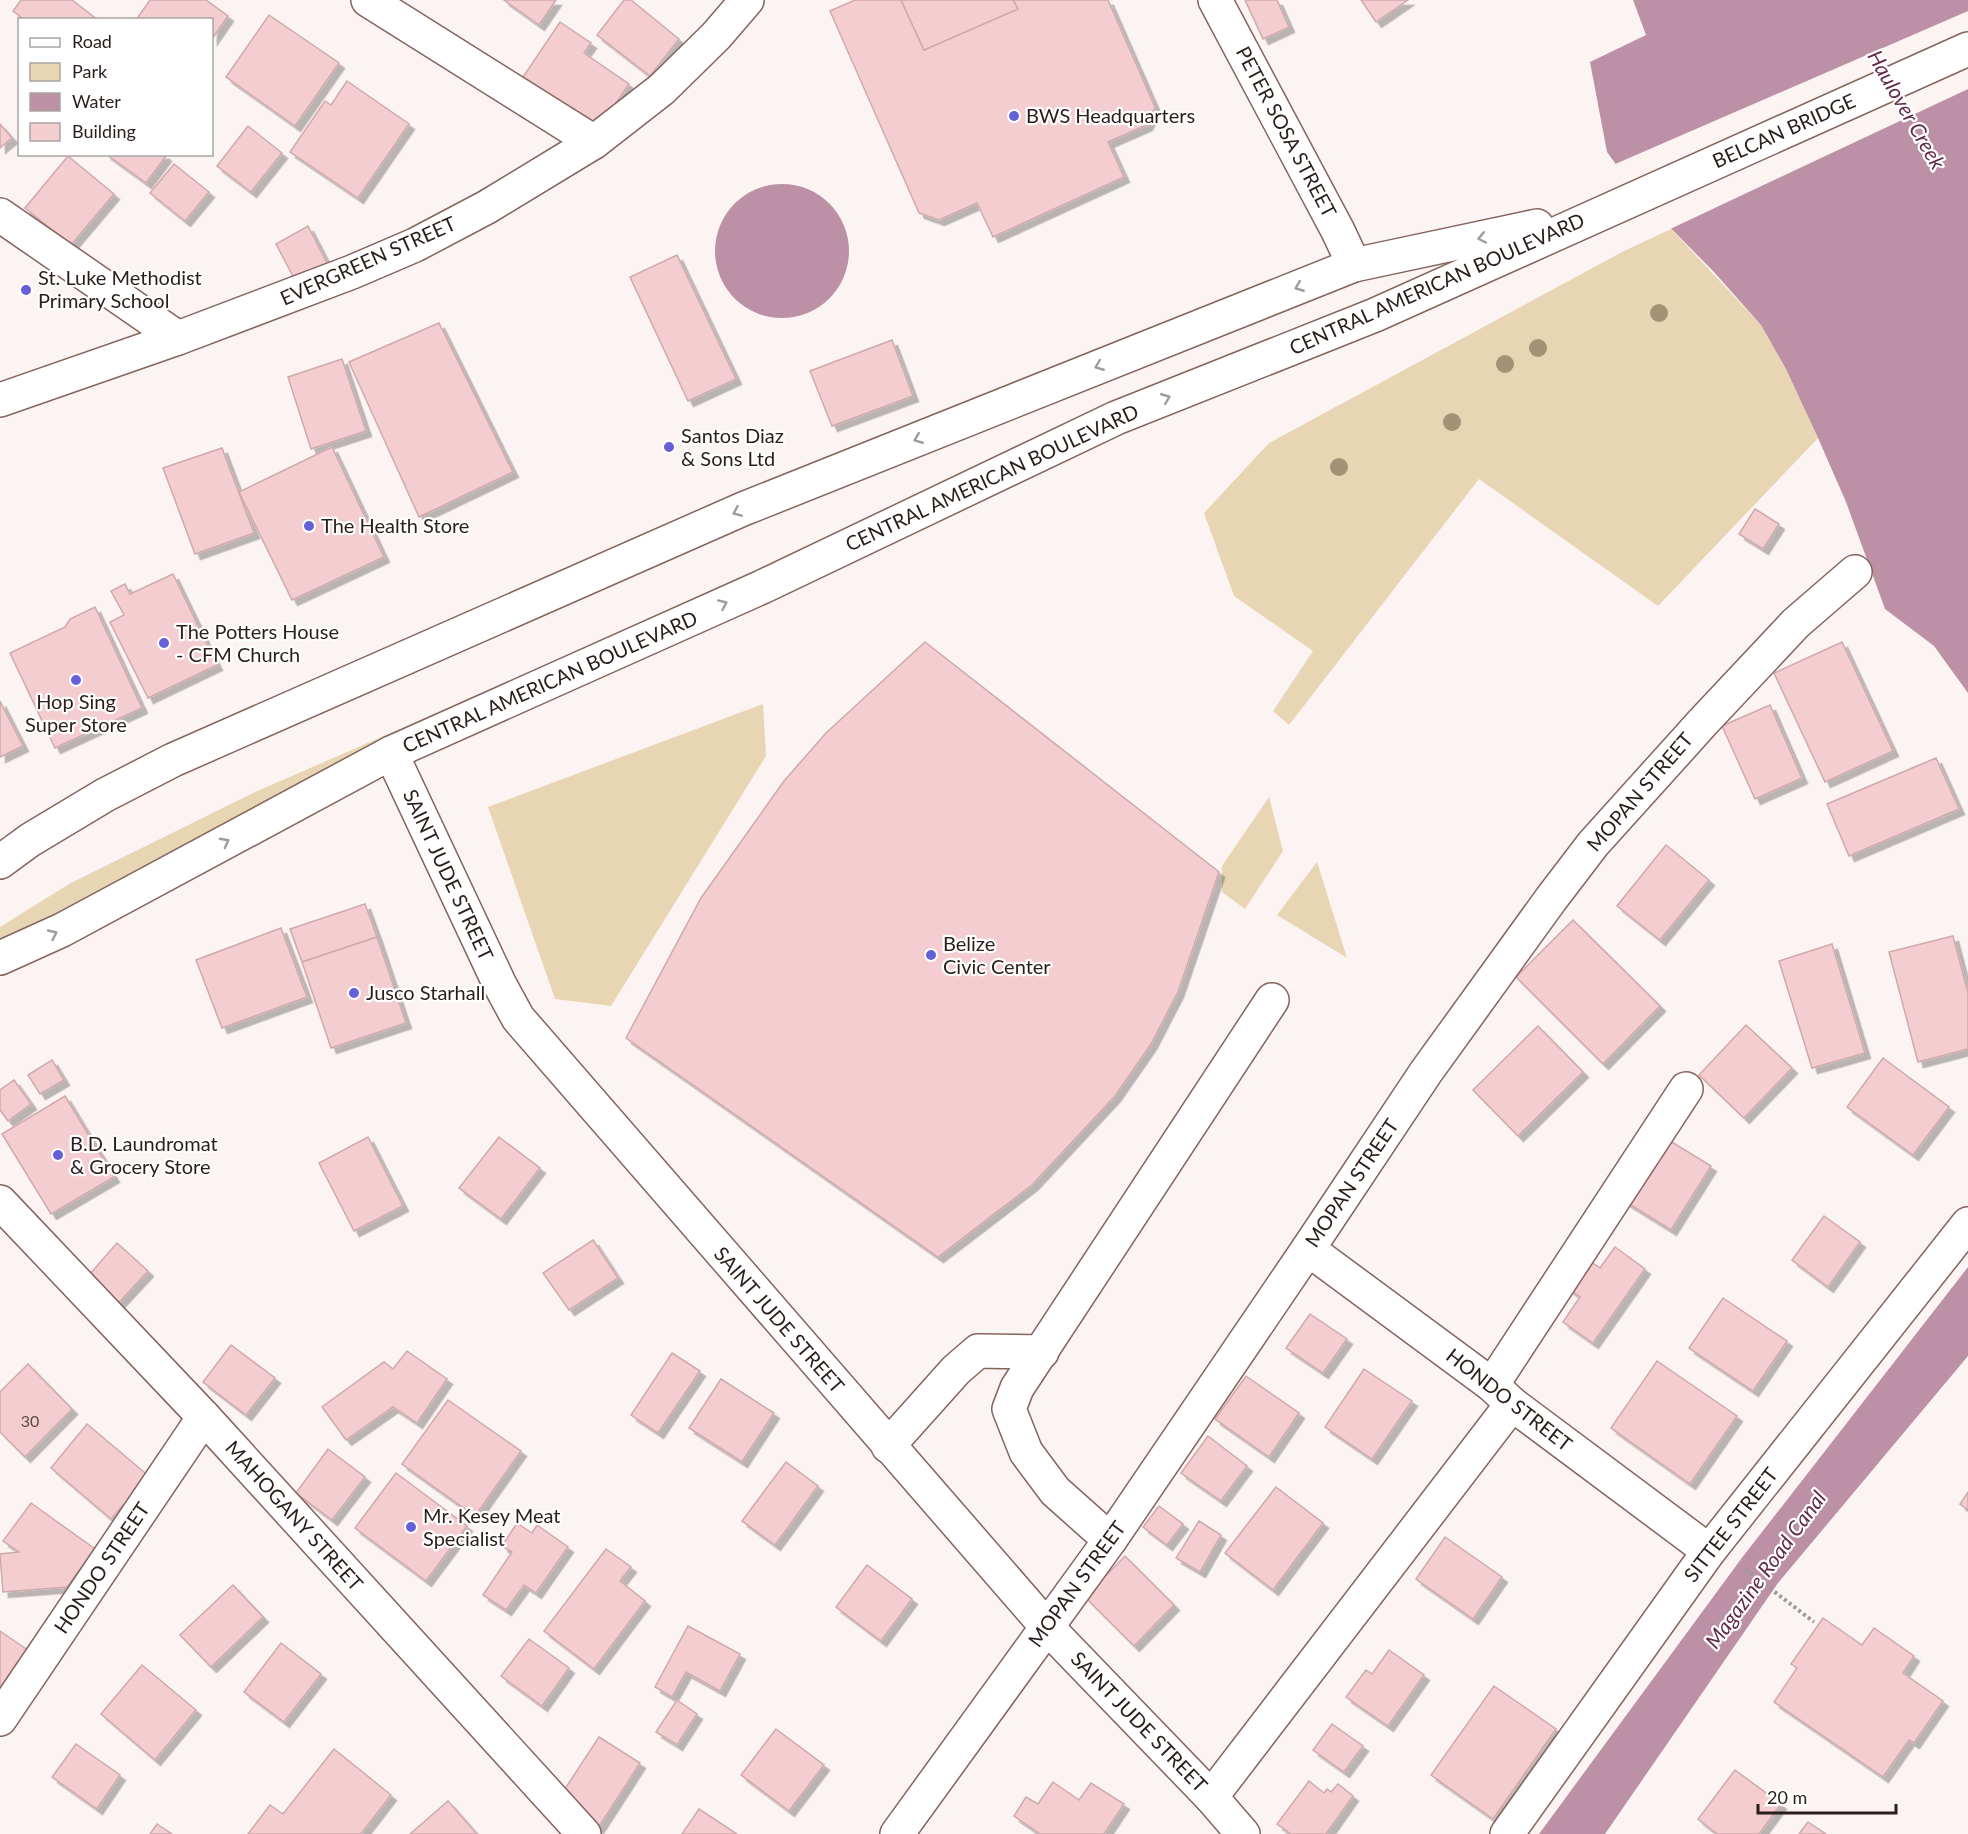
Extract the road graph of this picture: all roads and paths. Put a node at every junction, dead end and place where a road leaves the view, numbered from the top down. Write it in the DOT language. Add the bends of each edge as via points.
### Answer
graph roads {
  1 [pos="368,0"];
  2 [pos="747,0"];
  3 [pos="1215,0"];
  4 [pos="1968,49"];
  5 [pos="594,142"];
  6 [pos="1601,213"];
  7 [pos="0,214"];
  8 [pos="1354,265"];
  9 [pos="178,338"];
  10 [pos="0,400"];
  11 [pos="1856,572"];
  12 [pos="392,753"];
  13 [pos="0,862"];
  14 [pos="0,958"];
  15 [pos="1272,1000"];
  16 [pos="1686,1089"];
  17 [pos="0,1202"];
  18 [pos="1968,1224"];
  19 [pos="1308,1249"];
  20 [pos="1042,1352"];
  21 [pos="1502,1395"];
  22 [pos="204,1417"];
  23 [pos="888,1446"];
  24 [pos="1110,1540"];
  25 [pos="1723,1558"];
  26 [pos="1815,1622"];
  27 [pos="1047,1627"];
  28 [pos="0,1719"];
  29 [pos="1211,1797"];
  30 [pos="584,1834"];
  31 [pos="897,1834"];
  32 [pos="1243,1834"];
  33 [pos="1507,1834"];
  1 -- 5 [label="street"];
  2 -- 5 [label="street, EVERGREEN STREET" via="662,89"];
  3 -- 8 [label="street, PETER SOSA STREET"];
  4 -- 6 [label="street, BELCAN BRIDGE"];
  5 -- 9 [label="street, EVERGREEN STREET" via="415,245"];
  6 -- 8 [label="street, CENTRAL AMERICAN BOULEVARD, one-way"];
  12 -- 6 [label="street, CENTRAL AMERICAN BOULEVARD, one-way" via="762,587 1116,418 1375,315"];
  7 -- 9 [label="street"];
  8 -- 13 [label="street, CENTRAL AMERICAN BOULEVARD, one-way" via="743,509 366,674 173,760 105,795"];
  9 -- 10 [label="street, EVERGREEN STREET"];
  11 -- 19 [label="street, MOPAN STREET" via="1796,623 1593,844 1426,1072"];
  14 -- 12 [label="street, CENTRAL AMERICAN BOULEVARD, one-way" via="62,930"];
  12 -- 23 [label="street, SAINT JUDE STREET" via="518,1018"];
  15 -- 20 [label="street"];
  16 -- 21 [label="street"];
  17 -- 22 [label="street, MAHOGANY STREET"];
  18 -- 25 [label="street, SITTEE STREET"];
  19 -- 21 [label="street, HONDO STREET"];
  19 -- 24 [label="street, MOPAN STREET"];
  20 -- 23 [label="street" via="978,1351"];
  20 -- 24 [label="street" via="1017,1388 1009,1409 1026,1452 1055,1491"];
  21 -- 25 [label="street, HONDO STREET"];
  21 -- 29 [label="street"];
  22 -- 28 [label="street, HONDO STREET"];
  22 -- 30 [label="street, MAHOGANY STREET"];
  23 -- 27 [label="street, SAINT JUDE STREET"];
  24 -- 27 [label="street, MOPAN STREET"];
  25 -- 26 [label="path" via="1770,1587"];
  25 -- 33 [label="street, SITTEE STREET"];
  27 -- 29 [label="street, SAINT JUDE STREET"];
  27 -- 31 [label="street, MOPAN STREET"];
  29 -- 32 [label="street, SAINT JUDE STREET"];
}
